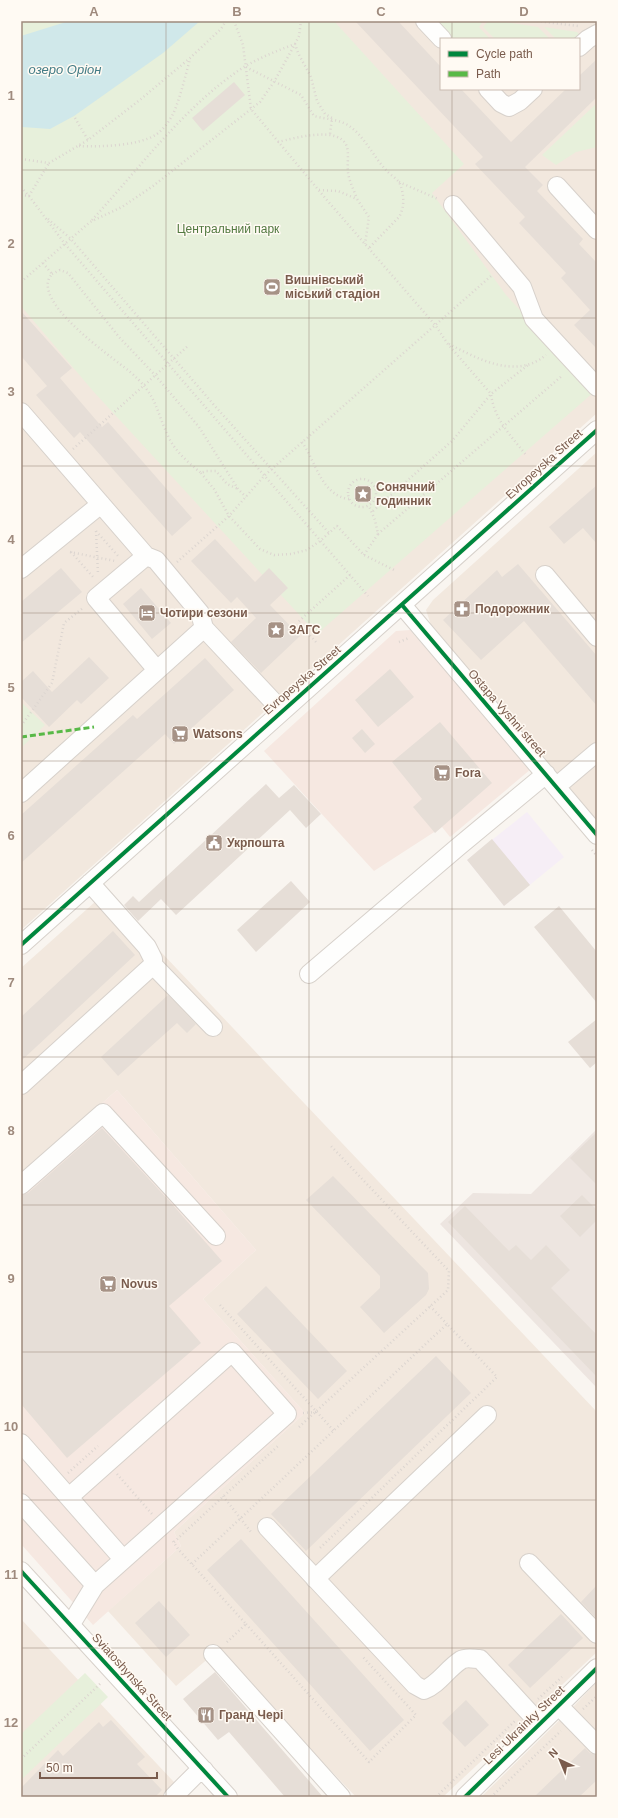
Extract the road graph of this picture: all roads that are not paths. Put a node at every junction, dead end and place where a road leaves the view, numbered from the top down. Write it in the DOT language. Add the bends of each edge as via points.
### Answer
graph roads {
  1 [pos="425,21"];
  2 [pos="597,34"];
  3 [pos="441,38"];
  4 [pos="580,46"];
  5 [pos="489,90"];
  6 [pos="532,90"];
  7 [pos="557,186"];
  8 [pos="453,205"];
  9 [pos="597,230"];
  10 [pos="597,387"];
  11 [pos="21,412"];
  12 [pos="597,430"];
  13 [pos="101,504"];
  14 [pos="146,556"];
  15 [pos="21,569"];
  16 [pos="545,575"];
  17 [pos="402,606"];
  18 [pos="204,628"];
  19 [pos="597,637"];
  20 [pos="157,670"];
  21 [pos="282,711"];
  22 [pos="597,752"];
  23 [pos="552,780"];
  24 [pos="21,793"];
  25 [pos="597,835"];
  26 [pos="90,883"];
  27 [pos="21,945"];
  28 [pos="153,965"];
  29 [pos="309,974"];
  30 [pos="213,1027"];
  31 [pos="21,1085"];
  32 [pos="21,1185"];
  33 [pos="216,1236"];
  34 [pos="487,1414"];
  35 [pos="21,1443"];
  36 [pos="69,1497"];
  37 [pos="21,1503"];
  38 [pos="262,1532"];
  39 [pos="123,1559"];
  40 [pos="529,1563"];
  41 [pos="21,1570"];
  42 [pos="315,1579"];
  43 [pos="95,1585"];
  44 [pos="70,1624"];
  45 [pos="597,1634"];
  46 [pos="213,1654"];
  47 [pos="597,1668"];
  48 [pos="558,1705"];
  49 [pos="540,1723"];
  50 [pos="597,1745"];
  51 [pos="204,1770"];
  52 [pos="173,1797"];
  53 [pos="228,1797"];
  54 [pos="341,1797"];
  55 [pos="465,1797"];
  1 -- 3 [label="street"];
  2 -- 4 [label="street"];
  5 -- 6 [label="street" via="509,107"];
  7 -- 9 [label="street"];
  8 -- 10 [label="street" via="522,286 534,319"];
  11 -- 13 [label="street"];
  12 -- 17 [label="street, Evropeyska Street"];
  13 -- 14 [label="street"];
  13 -- 15 [label="street"];
  14 -- 18 [label="street" via="156,560 200,612"];
  14 -- 20 [label="street" via="126,566 96,598"];
  16 -- 19 [label="street"];
  17 -- 21 [label="street, Evropeyska Street"];
  17 -- 23 [label="street, Ostapa Vyshni street"];
  18 -- 20 [label="street"];
  18 -- 21 [label="street"];
  20 -- 24 [label="street"];
  21 -- 26 [label="street, Evropeyska Street"];
  22 -- 23 [label="street"];
  23 -- 25 [label="street, Ostapa Vyshni street"];
  23 -- 29 [label="street" via="458,847"];
  26 -- 27 [label="street, Evropeyska Street"];
  26 -- 28 [label="street" via="147,947"];
  28 -- 30 [label="street"];
  28 -- 31 [label="street"];
  32 -- 33 [label="street" via="103,1113"];
  34 -- 42 [label="street"];
  35 -- 36 [label="street"];
  36 -- 39 [label="street"];
  36 -- 39 [label="street" via="232,1352 287,1414"];
  37 -- 43 [label="street"];
  38 -- 42 [label="street"];
  39 -- 43 [label="street"];
  40 -- 45 [label="street"];
  41 -- 44 [label="street, Sviatoshynska Street"];
  42 -- 49 [label="street" via="415,1686 424,1690 432,1687 461,1660 480,1659"];
  43 -- 44 [label="street"];
  44 -- 51 [label="street, Sviatoshynska Street"];
  46 -- 54 [label="street"];
  47 -- 48 [label="street, Lesi Ukrainky Street"];
  48 -- 49 [label="street, Lesi Ukrainky Street"];
  48 -- 50 [label="street"];
  49 -- 55 [label="street, Lesi Ukrainky Street"];
  51 -- 52 [label="street" via="196,1774"];
  51 -- 53 [label="street, Sviatoshynska Street"];
}
